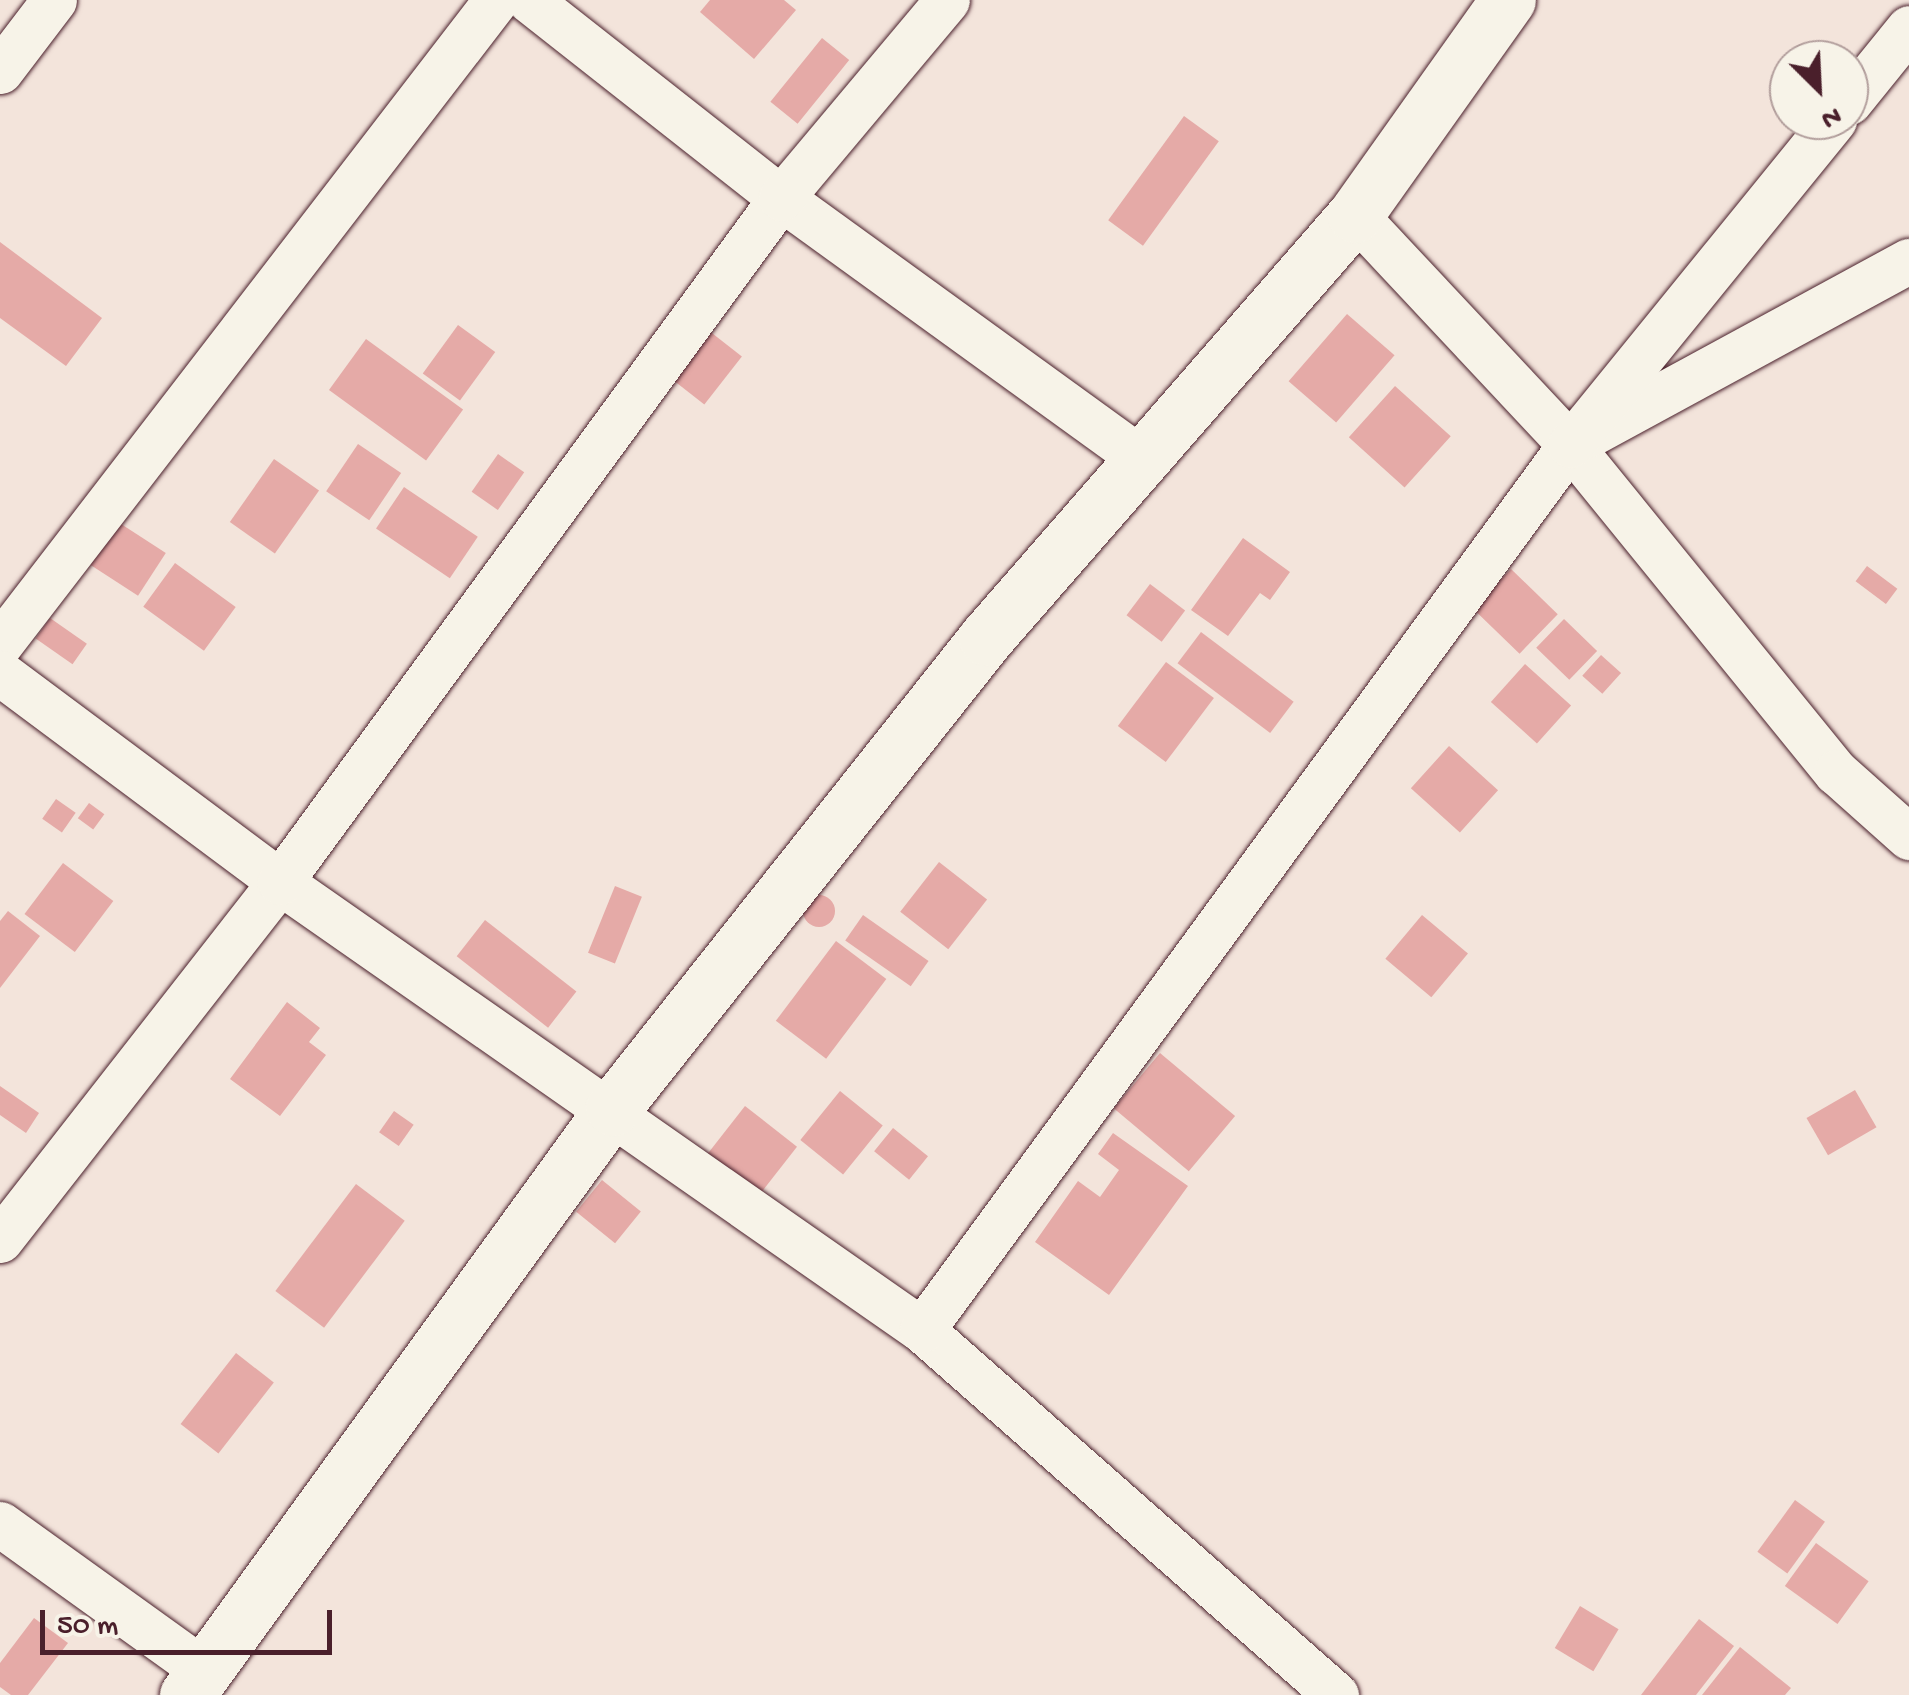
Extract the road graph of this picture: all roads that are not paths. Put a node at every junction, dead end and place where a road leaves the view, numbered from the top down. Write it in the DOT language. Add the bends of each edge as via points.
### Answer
graph roads {
  1 [pos="54,0"];
  2 [pos="496,0"];
  3 [pos="528,0"];
  4 [pos="947,0"];
  5 [pos="1508,0"];
  6 [pos="1909,28"];
  7 [pos="0,70"];
  8 [pos="1869,77"];
  9 [pos="1818,140"];
  10 [pos="782,198"];
  11 [pos="1355,214"];
  12 [pos="1909,260"];
  13 [pos="1570,445"];
  14 [pos="1139,457"];
  15 [pos="0,644"];
  16 [pos="0,674"];
  17 [pos="1909,836"];
  18 [pos="280,882"];
  19 [pos="612,1108"];
  20 [pos="0,1240"];
  21 [pos="922,1330"];
  22 [pos="0,1524"];
  23 [pos="195,1683"];
  24 [pos="1336,1695"];
  1 -- 7 [label="street"];
  2 -- 15 [label="street"];
  3 -- 10 [label="street"];
  4 -- 10 [label="street"];
  5 -- 11 [label="main road"];
  6 -- 8 [label="street"];
  9 -- 13 [label="street"];
  10 -- 14 [label="street"];
  10 -- 18 [label="street"];
  11 -- 13 [label="street"];
  11 -- 14 [label="main road"];
  12 -- 13 [label="street"];
  13 -- 17 [label="street" via="1836,772"];
  13 -- 21 [label="street"];
  14 -- 19 [label="main road"];
  16 -- 18 [label="street"];
  18 -- 19 [label="street"];
  18 -- 20 [label="street"];
  19 -- 21 [label="street"];
  19 -- 23 [label="main road"];
  21 -- 24 [label="street"];
  22 -- 23 [label="street"];
}
